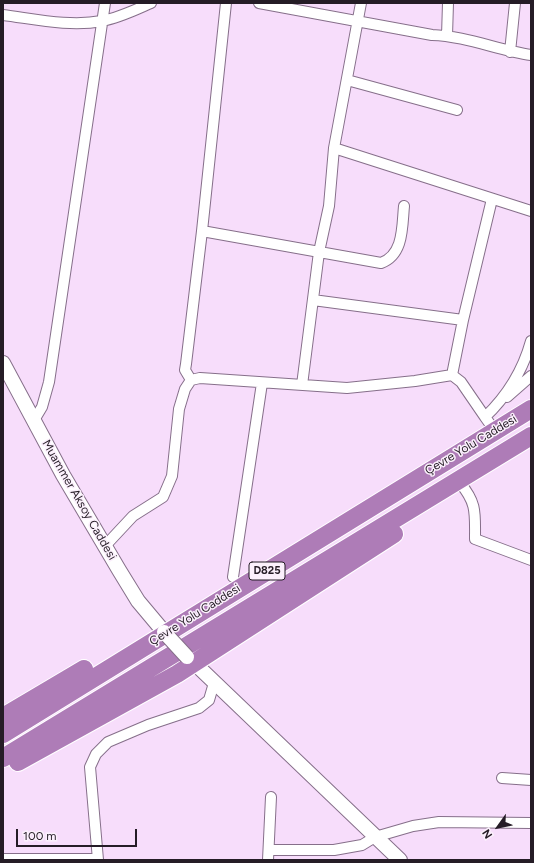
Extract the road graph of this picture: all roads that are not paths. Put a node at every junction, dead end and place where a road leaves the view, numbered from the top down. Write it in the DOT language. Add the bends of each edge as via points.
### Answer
graph roads {
  1 [pos="105,3"];
  2 [pos="151,3"];
  3 [pos="226,3"];
  4 [pos="258,3"];
  5 [pos="361,3"];
  6 [pos="448,3"];
  7 [pos="515,3"];
  8 [pos="3,15"];
  9 [pos="357,20"];
  10 [pos="102,21"];
  11 [pos="446,36"];
  12 [pos="510,52"];
  13 [pos="531,55"];
  14 [pos="347,80"];
  15 [pos="457,110"];
  16 [pos="334,148"];
  17 [pos="492,199"];
  18 [pos="404,206"];
  19 [pos="531,211"];
  20 [pos="202,231"];
  21 [pos="320,252"];
  22 [pos="313,300"];
  23 [pos="463,320"];
  24 [pos="531,341"];
  25 [pos="3,363"];
  26 [pos="452,375"];
  27 [pos="531,376"];
  28 [pos="191,380"];
  29 [pos="262,383"];
  30 [pos="302,385"];
  31 [pos="501,402"];
  32 [pos="531,409"];
  33 [pos="34,422"];
  34 [pos="490,424"];
  35 [pos="531,436"];
  36 [pos="466,478"];
  37 [pos="105,546"];
  38 [pos="531,560"];
  39 [pos="233,577"];
  40 [pos="161,629"];
  41 [pos="190,660"];
  42 [pos="214,683"];
  43 [pos="3,717"];
  44 [pos="3,734"];
  45 [pos="3,758"];
  46 [pos="3,770"];
  47 [pos="502,778"];
  48 [pos="531,780"];
  49 [pos="271,797"];
  50 [pos="531,823"];
  51 [pos="375,837"];
  52 [pos="268,855"];
  53 [pos="3,859"];
  54 [pos="98,859"];
  55 [pos="400,860"];
  1 -- 10 [label="street"];
  2 -- 10 [label="street"];
  3 -- 20 [label="street"];
  4 -- 9 [label="street"];
  5 -- 9 [label="street"];
  6 -- 11 [label="street"];
  7 -- 12 [label="street"];
  8 -- 10 [label="street" via="49,21"];
  9 -- 11 [label="street"];
  9 -- 14 [label="street"];
  10 -- 33 [label="street" via="49,382 42,407"];
  11 -- 12 [label="street"];
  12 -- 13 [label="street"];
  14 -- 15 [label="street"];
  14 -- 16 [label="street"];
  16 -- 17 [label="street"];
  16 -- 21 [label="street" via="329,206"];
  17 -- 19 [label="street"];
  17 -- 23 [label="street"];
  18 -- 21 [label="street" via="399,243 396,253 388,260 381,263"];
  20 -- 21 [label="street"];
  20 -- 28 [label="street" via="185,370"];
  21 -- 22 [label="street"];
  22 -- 23 [label="street"];
  22 -- 30 [label="street"];
  23 -- 26 [label="street"];
  24 -- 31 [label="street" via="525,363"];
  25 -- 33 [label="street, Muammer Aksoy Caddesi"];
  26 -- 30 [label="street" via="347,388"];
  26 -- 34 [label="street" via="461,382"];
  27 -- 31 [label="street"];
  28 -- 29 [label="street" via="200,378"];
  28 -- 37 [label="street" via="185,389 179,409 172,476 163,497 133,516"];
  29 -- 30 [label="street"];
  29 -- 39 [label="street"];
  31 -- 34 [label="street"];
  32 -- 34 [label="highway, Çevre Yolu Caddesi / D825"];
  33 -- 37 [label="street, Muammer Aksoy Caddesi"];
  34 -- 39 [label="highway"];
  34 -- 44 [label="highway, Çevre Yolu Caddesi / D825"];
  35 -- 36 [label="highway, Çevre Yolu Caddesi / D825"];
  36 -- 38 [label="street" via="475,508 475,538"];
  36 -- 41 [label="highway" via="418,518"];
  36 -- 45 [label="highway, Çevre Yolu Caddesi / D825"];
  37 -- 40 [label="street, Muammer Aksoy Caddesi" via="138,601"];
  39 -- 40 [label="highway"];
  40 -- 41 [label="street, Muammer Aksoy Caddesi, bridge"];
  40 -- 43 [label="highway"];
  41 -- 42 [label="street, Muammer Aksoy Caddesi"];
  41 -- 46 [label="highway" via="91,722"];
  42 -- 51 [label="street, Muammer Aksoy Caddesi"];
  42 -- 54 [label="street" via="209,700 199,708 108,742 96,754 90,766"];
  47 -- 48 [label="street"];
  49 -- 52 [label="street"];
  50 -- 51 [label="street" via="439,822 413,826"];
  51 -- 52 [label="street" via="362,845 334,850"];
  51 -- 55 [label="street, Muammer Aksoy Caddesi"];
  53 -- 54 [label="street"];
}
